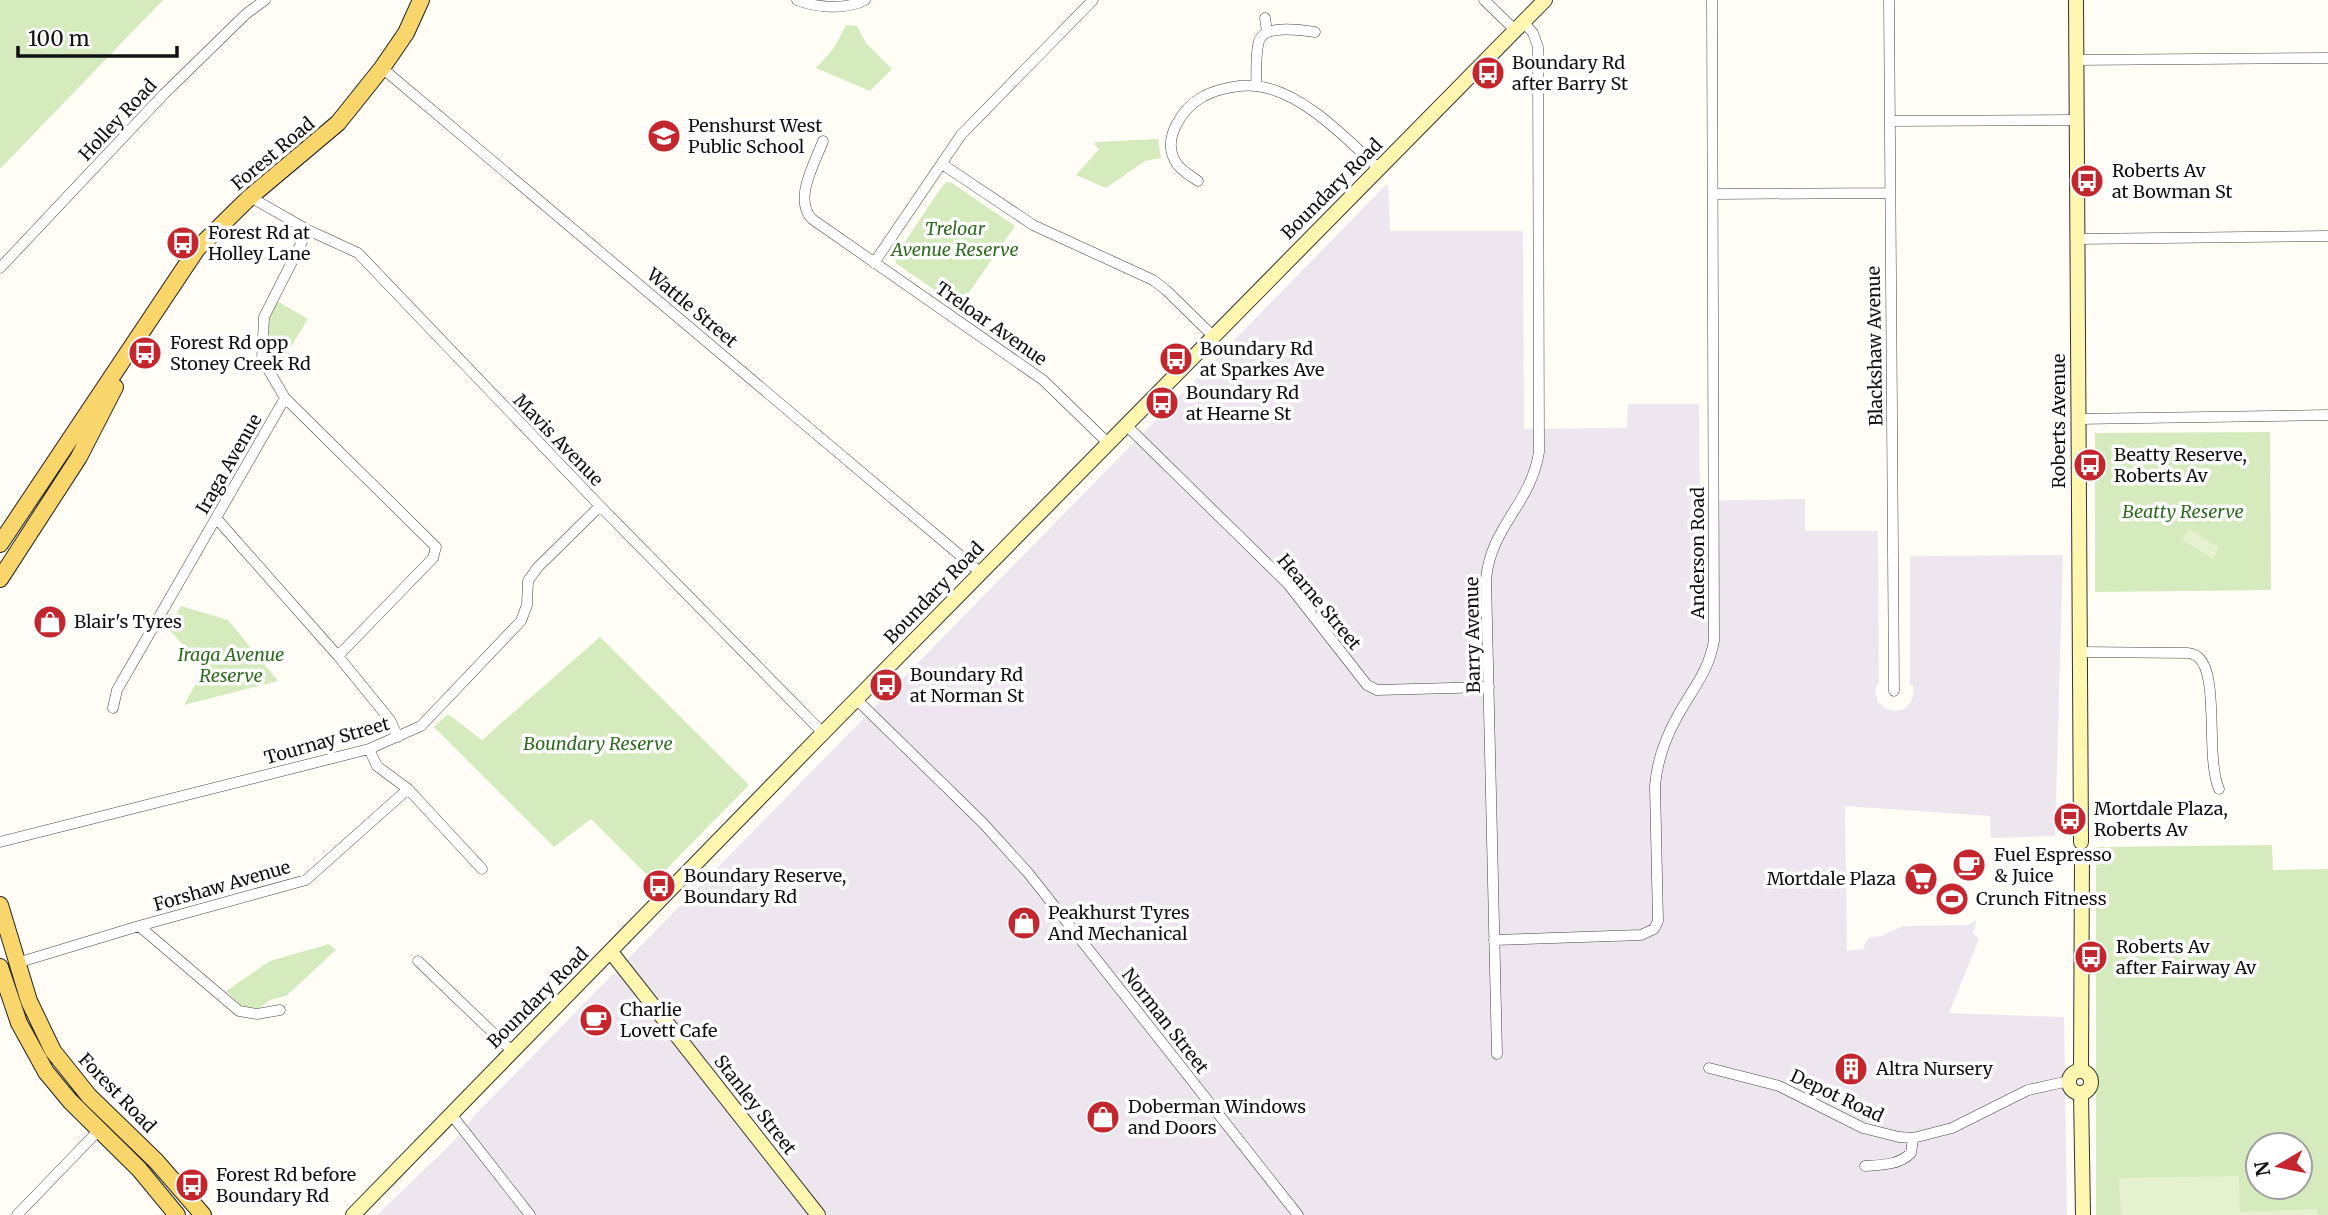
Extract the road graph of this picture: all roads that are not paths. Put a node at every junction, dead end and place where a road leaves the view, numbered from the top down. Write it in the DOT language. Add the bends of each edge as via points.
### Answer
graph roads {
  1 [pos="265,0"];
  2 [pos="421,0"];
  3 [pos="797,0"];
  4 [pos="865,0"];
  5 [pos="1093,0"];
  6 [pos="1483,0"];
  7 [pos="1545,0"];
  8 [pos="1712,0"];
  9 [pos="1889,0"];
  10 [pos="2076,0"];
  11 [pos="1265,18"];
  12 [pos="1519,26"];
  13 [pos="1267,32"];
  14 [pos="1315,32"];
  15 [pos="2328,58"];
  16 [pos="2077,60"];
  17 [pos="382,68"];
  18 [pos="1256,86"];
  19 [pos="2076,120"];
  20 [pos="1890,121"];
  21 [pos="823,141"];
  22 [pos="942,164"];
  23 [pos="1379,169"];
  24 [pos="1198,181"];
  25 [pos="1889,193"];
  26 [pos="1713,194"];
  27 [pos="250,197"];
  28 [pos="308,230"];
  29 [pos="2328,236"];
  30 [pos="2078,239"];
  31 [pos="874,262"];
  32 [pos="0,268"];
  33 [pos="141,331"];
  34 [pos="1213,336"];
  35 [pos="285,398"];
  36 [pos="2328,415"];
  37 [pos="2078,419"];
  38 [pos="1127,426"];
  39 [pos="1109,444"];
  40 [pos="34,495"];
  41 [pos="600,506"];
  42 [pos="216,519"];
  43 [pos="0,522"];
  44 [pos="0,544"];
  45 [pos="2,570"];
  46 [pos="981,573"];
  47 [pos="2080,652"];
  48 [pos="338,656"];
  49 [pos="1489,687"];
  50 [pos="1894,691"];
  51 [pos="856,700"];
  52 [pos="113,708"];
  53 [pos="823,733"];
  54 [pos="398,737"];
  55 [pos="369,749"];
  56 [pos="408,789"];
  57 [pos="2219,789"];
  58 [pos="0,842"];
  59 [pos="482,869"];
  60 [pos="0,905"];
  61 [pos="139,926"];
  62 [pos="1494,940"];
  63 [pos="611,952"];
  64 [pos="418,961"];
  65 [pos="17,963"];
  66 [pos="0,967"];
  67 [pos="280,1010"];
  68 [pos="513,1051"];
  69 [pos="1497,1054"];
  70 [pos="1709,1068"];
  71 [pos="2081,1071"];
  72 [pos="2069,1082"];
  73 [pos="2081,1093"];
  74 [pos="451,1114"];
  75 [pos="99,1130"];
  76 [pos="1913,1138"];
  77 [pos="1866,1166"];
  78 [pos="17,1215"];
  79 [pos="177,1215"];
  80 [pos="203,1215"];
  81 [pos="354,1215"];
  82 [pos="530,1215"];
  83 [pos="818,1215"];
  84 [pos="1298,1215"];
  85 [pos="2083,1215"];
  1 -- 32 [label="street, Holley Road" via="164,94"];
  2 -- 17 [label="main road, Forest Road"];
  3 -- 4 [label="street" via="829,7"];
  5 -- 22 [label="street" via="968,127"];
  6 -- 12 [label="street"];
  7 -- 12 [label="main road, Boundary Road"];
  8 -- 26 [label="street, Anderson Road"];
  9 -- 20 [label="street, Blackshaw Avenue"];
  10 -- 16 [label="main road, Roberts Avenue"];
  11 -- 13 [label="street"];
  12 -- 23 [label="main road, Boundary Road"];
  12 -- 49 [label="street, Barry Avenue" via="1533,33 1538,47 1539,452 1530,486 1490,557 1486,590"];
  13 -- 14 [label="street"];
  13 -- 18 [label="street" via="1258,43"];
  15 -- 16 [label="street"];
  16 -- 19 [label="main road, Roberts Avenue"];
  17 -- 27 [label="main road, Forest Road" via="338,123"];
  17 -- 46 [label="street, Wattle Street"];
  18 -- 23 [label="street" via="1313,111"];
  18 -- 24 [label="street" via="1206,95 1187,110 1174,129 1171,146 1175,159"];
  19 -- 20 [label="street"];
  19 -- 30 [label="main road, Roberts Avenue"];
  20 -- 25 [label="street, Blackshaw Avenue"];
  21 -- 31 [label="street, Treloar Avenue" via="803,195 804,209 811,219"];
  22 -- 31 [label="street"];
  22 -- 34 [label="street" via="1033,225 1153,280"];
  23 -- 34 [label="main road, Boundary Road"];
  25 -- 26 [label="street"];
  25 -- 50 [label="street, Blackshaw Avenue"];
  26 -- 62 [label="street, Anderson Road" via="1714,641 1706,669 1677,718 1657,766 1658,921 1654,929 1641,935"];
  27 -- 28 [label="street, Mavis Avenue"];
  27 -- 33 [label="main road, Forest Road" via="197,249"];
  28 -- 35 [label="street" via="264,317 262,359"];
  28 -- 41 [label="street, Mavis Avenue" via="358,253"];
  29 -- 30 [label="street"];
  30 -- 37 [label="main road, Roberts Avenue"];
  31 -- 39 [label="street, Treloar Avenue" via="1043,380"];
  33 -- 40 [label="main road, Forest Road"];
  33 -- 45 [label="main road, Forest Road" via="79,457"];
  34 -- 38 [label="main road, Boundary Road"];
  35 -- 42 [label="street, Iraga Avenue"];
  35 -- 48 [label="street" via="436,547 433,558"];
  36 -- 37 [label="street"];
  37 -- 47 [label="main road, Roberts Avenue"];
  38 -- 39 [label="main road, Boundary Road"];
  38 -- 49 [label="street, Hearne Street" via="1288,584 1367,685 1377,690"];
  39 -- 46 [label="main road, Boundary Road"];
  40 -- 43 [label="main road"];
  40 -- 44 [label="main road, Forest Road"];
  41 -- 53 [label="street, Mavis Avenue"];
  41 -- 54 [label="street, Tournay Street" via="528,581 521,621 421,726"];
  42 -- 48 [label="street"];
  42 -- 52 [label="street, Iraga Avenue" via="117,690"];
  46 -- 51 [label="main road, Boundary Road"];
  47 -- 57 [label="street" via="2197,656 2208,673 2211,758"];
  47 -- 71 [label="main road, Roberts Avenue" via="2081,842 2074,849 2082,858"];
  48 -- 54 [label="street" via="390,720"];
  49 -- 62 [label="street, Barry Avenue"];
  51 -- 53 [label="main road, Boundary Road"];
  51 -- 84 [label="street, Norman Street" via="1030,874"];
  53 -- 63 [label="main road, Boundary Road"];
  54 -- 55 [label="street, Tournay Street"];
  55 -- 56 [label="street" via="377,766"];
  55 -- 58 [label="street, Tournay Street"];
  56 -- 59 [label="street"];
  56 -- 61 [label="street, Forshaw Avenue" via="306,880"];
  60 -- 65 [label="main road, Forest Road"];
  61 -- 65 [label="street, Forshaw Avenue"];
  61 -- 67 [label="street" via="239,1011"];
  62 -- 69 [label="street, Barry Avenue"];
  63 -- 68 [label="main road, Boundary Road"];
  63 -- 83 [label="main road, Stanley Street"];
  64 -- 68 [label="street"];
  65 -- 80 [label="main road, Forest Road" via="36,1019 64,1067"];
  66 -- 75 [label="main road, Forest Road" via="12,1006 36,1055 70,1101"];
  68 -- 74 [label="main road, Boundary Road"];
  70 -- 76 [label="street, Depot Road" via="1779,1086 1874,1132"];
  71 -- 72 [label="main road"];
  71 -- 73 [label="main road" via="2091,1080"];
  72 -- 73 [label="main road"];
  72 -- 76 [label="street, Depot Road" via="2028,1090 1952,1128"];
  73 -- 85 [label="main road"];
  74 -- 81 [label="main road, Boundary Road"];
  74 -- 82 [label="street"];
  75 -- 78 [label="street"];
  75 -- 79 [label="main road, Forest Road"];
  76 -- 77 [label="street" via="1910,1153 1902,1160"];
}
